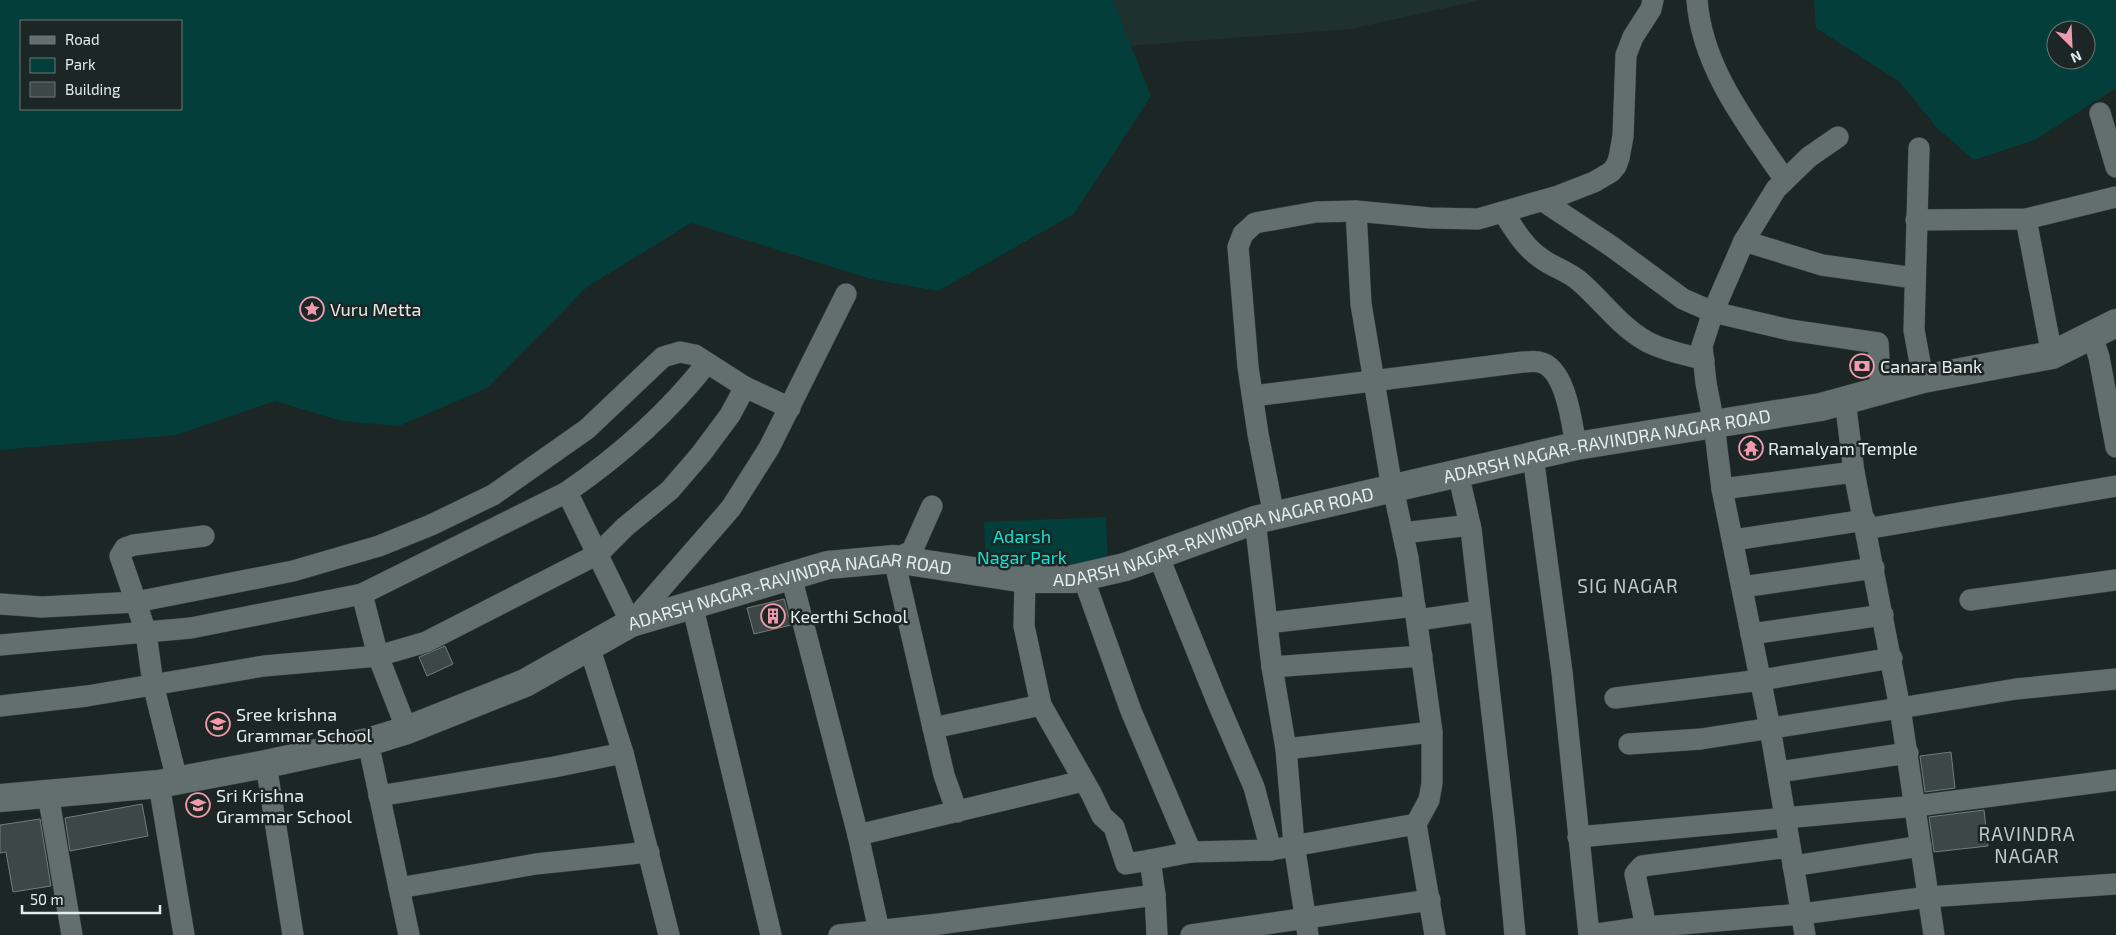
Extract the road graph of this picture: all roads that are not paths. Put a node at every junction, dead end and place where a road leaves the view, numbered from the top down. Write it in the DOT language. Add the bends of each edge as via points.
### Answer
graph roads {
  1 [pos="1653,0"];
  2 [pos="1697,0"];
  3 [pos="2100,113"];
  4 [pos="1838,138"];
  5 [pos="1919,148"];
  6 [pos="2116,167"];
  7 [pos="1785,180"];
  8 [pos="2116,197"];
  9 [pos="1543,201"];
  10 [pos="1356,211"];
  11 [pos="1503,212"];
  12 [pos="2026,219"];
  13 [pos="1916,220"];
  14 [pos="1744,241"];
  15 [pos="1914,278"];
  16 [pos="846,294"];
  17 [pos="1713,312"];
  18 [pos="2116,323"];
  19 [pos="2102,350"];
  20 [pos="2052,355"];
  21 [pos="1704,360"];
  22 [pos="707,363"];
  23 [pos="1923,379"];
  24 [pos="1373,381"];
  25 [pos="745,386"];
  26 [pos="1881,391"];
  27 [pos="1253,396"];
  28 [pos="1845,400"];
  29 [pos="790,408"];
  30 [pos="1714,424"];
  31 [pos="1576,446"];
  32 [pos="2116,447"];
  33 [pos="1533,456"];
  34 [pos="1854,472"];
  35 [pos="1458,473"];
  36 [pos="2116,486"];
  37 [pos="1392,488"];
  38 [pos="1722,489"];
  39 [pos="567,492"];
  40 [pos="932,506"];
  41 [pos="1265,518"];
  42 [pos="1865,524"];
  43 [pos="1470,525"];
  44 [pos="1403,533"];
  45 [pos="204,536"];
  46 [pos="1734,540"];
  47 [pos="598,554"];
  48 [pos="1158,555"];
  49 [pos="894,559"];
  50 [pos="1874,568"];
  51 [pos="791,576"];
  52 [pos="1083,577"];
  53 [pos="1026,579"];
  54 [pos="2116,580"];
  55 [pos="1742,587"];
  56 [pos="362,594"];
  57 [pos="1970,600"];
  58 [pos="136,602"];
  59 [pos="0,604"];
  60 [pos="692,604"];
  61 [pos="1480,610"];
  62 [pos="1416,613"];
  63 [pos="1883,615"];
  64 [pos="631,622"];
  65 [pos="1267,622"];
  66 [pos="146,633"];
  67 [pos="1751,634"];
  68 [pos="0,645"];
  69 [pos="589,646"];
  70 [pos="378,656"];
  71 [pos="1422,656"];
  72 [pos="1892,658"];
  73 [pos="1272,667"];
  74 [pos="2116,679"];
  75 [pos="1761,680"];
  76 [pos="153,684"];
  77 [pos="1615,698"];
  78 [pos="1041,705"];
  79 [pos="0,706"];
  80 [pos="1900,708"];
  81 [pos="933,728"];
  82 [pos="1770,728"];
  83 [pos="407,730"];
  84 [pos="1432,732"];
  85 [pos="368,742"];
  86 [pos="1628,744"];
  87 [pos="1286,749"];
  88 [pos="623,753"];
  89 [pos="1908,753"];
  90 [pos="266,764"];
  91 [pos="1778,772"];
  92 [pos="2116,780"];
  93 [pos="1083,781"];
  94 [pos="168,782"];
  95 [pos="48,794"];
  96 [pos="379,796"];
  97 [pos="0,798"];
  98 [pos="1916,806"];
  99 [pos="957,812"];
  100 [pos="1785,818"];
  101 [pos="1416,824"];
  102 [pos="858,835"];
  103 [pos="1578,837"];
  104 [pos="1294,844"];
  105 [pos="1921,846"];
  106 [pos="1271,850"];
  107 [pos="649,852"];
  108 [pos="1191,852"];
  109 [pos="1792,857"];
  110 [pos="1150,860"];
  111 [pos="2116,884"];
  112 [pos="399,888"];
  113 [pos="1155,895"];
  114 [pos="1928,897"];
  115 [pos="1430,900"];
  116 [pos="1802,914"];
  117 [pos="1307,927"];
  118 [pos="1646,927"];
  119 [pos="879,933"];
  120 [pos="72,935"];
  121 [pos="184,935"];
  122 [pos="293,935"];
  123 [pos="409,935"];
  124 [pos="669,935"];
  125 [pos="771,935"];
  126 [pos="839,935"];
  127 [pos="1157,935"];
  128 [pos="1191,935"];
  129 [pos="1435,935"];
  130 [pos="1514,935"];
  131 [pos="1590,935"];
  132 [pos="1805,935"];
  133 [pos="1934,935"];
  1 -- 9 [label="street" via="1651,9 1632,37 1626,55 1623,136 1616,166 1594,182"];
  2 -- 7 [label="street" via="1702,32 1722,83 1732,103"];
  3 -- 6 [label="street"];
  4 -- 7 [label="street" via="1809,157"];
  5 -- 13 [label="street"];
  7 -- 14 [label="street"];
  8 -- 12 [label="street"];
  9 -- 11 [label="street"];
  9 -- 17 [label="street" via="1611,246 1683,300"];
  10 -- 11 [label="street" via="1478,219"];
  10 -- 24 [label="street" via="1361,304"];
  10 -- 27 [label="street" via="1316,212 1255,223 1243,234 1238,248"];
  11 -- 21 [label="street" via="1530,250 1572,275 1631,330 1663,348"];
  12 -- 13 [label="street"];
  12 -- 20 [label="street"];
  13 -- 15 [label="street" via="1917,271"];
  14 -- 15 [label="street" via="1822,265"];
  14 -- 17 [label="street"];
  15 -- 23 [label="street" via="1914,330"];
  16 -- 29 [label="street"];
  17 -- 21 [label="street" via="1702,346"];
  17 -- 26 [label="street" via="1790,330 1878,343"];
  18 -- 19 [label="street, ADARSH NAGAR-RAVINDRA NAGAR ROAD"];
  19 -- 20 [label="street, ADARSH NAGAR-RAVINDRA NAGAR ROAD"];
  19 -- 32 [label="street"];
  20 -- 23 [label="street, ADARSH NAGAR-RAVINDRA NAGAR ROAD"];
  21 -- 30 [label="street"];
  22 -- 25 [label="street"];
  22 -- 39 [label="street" via="647,429"];
  22 -- 58 [label="street" via="695,355 680,352 663,357 579,435 493,495 431,525 379,546 293,572"];
  23 -- 26 [label="street, ADARSH NAGAR-RAVINDRA NAGAR ROAD"];
  24 -- 27 [label="street"];
  24 -- 31 [label="street" via="1540,362 1552,369 1560,382"];
  24 -- 37 [label="street"];
  25 -- 29 [label="street"];
  25 -- 47 [label="street" via="730,415 670,490"];
  26 -- 28 [label="street, ADARSH NAGAR-RAVINDRA NAGAR ROAD"];
  27 -- 41 [label="street"];
  28 -- 30 [label="street, ADARSH NAGAR-RAVINDRA NAGAR ROAD" via="1821,407"];
  28 -- 34 [label="street"];
  29 -- 64 [label="street" via="770,448 731,508"];
  30 -- 31 [label="street, ADARSH NAGAR-RAVINDRA NAGAR ROAD"];
  30 -- 38 [label="street"];
  31 -- 33 [label="street, ADARSH NAGAR-RAVINDRA NAGAR ROAD"];
  33 -- 35 [label="street, ADARSH NAGAR-RAVINDRA NAGAR ROAD"];
  33 -- 103 [label="street" via="1562,672"];
  34 -- 38 [label="street"];
  34 -- 42 [label="street"];
  35 -- 37 [label="street, ADARSH NAGAR-RAVINDRA NAGAR ROAD"];
  35 -- 43 [label="street"];
  36 -- 42 [label="street"];
  37 -- 41 [label="street, ADARSH NAGAR-RAVINDRA NAGAR ROAD"];
  37 -- 44 [label="street"];
  38 -- 46 [label="street"];
  39 -- 47 [label="street"];
  39 -- 56 [label="street"];
  40 -- 49 [label="street" via="912,551"];
  41 -- 48 [label="street, ADARSH NAGAR-RAVINDRA NAGAR ROAD"];
  41 -- 65 [label="street"];
  42 -- 46 [label="street"];
  42 -- 50 [label="street"];
  43 -- 44 [label="street"];
  43 -- 61 [label="street"];
  44 -- 62 [label="street"];
  45 -- 58 [label="street" via="124,548 120,556"];
  46 -- 55 [label="street"];
  47 -- 64 [label="street"];
  47 -- 70 [label="street" via="426,642"];
  48 -- 52 [label="street, ADARSH NAGAR-RAVINDRA NAGAR ROAD"];
  48 -- 106 [label="street" via="1254,787"];
  49 -- 51 [label="street, ADARSH NAGAR-RAVINDRA NAGAR ROAD" via="828,565"];
  49 -- 53 [label="street, ADARSH NAGAR-RAVINDRA NAGAR ROAD"];
  49 -- 81 [label="street"];
  50 -- 55 [label="street"];
  50 -- 63 [label="street"];
  51 -- 60 [label="street, ADARSH NAGAR-RAVINDRA NAGAR ROAD"];
  51 -- 102 [label="street"];
  52 -- 53 [label="street, ADARSH NAGAR-RAVINDRA NAGAR ROAD"];
  52 -- 108 [label="street" via="1130,711"];
  53 -- 78 [label="street" via="1024,626"];
  54 -- 57 [label="street"];
  55 -- 67 [label="street"];
  56 -- 66 [label="street" via="200,627"];
  56 -- 70 [label="street"];
  58 -- 59 [label="street" via="51,606"];
  58 -- 66 [label="street"];
  60 -- 64 [label="street, ADARSH NAGAR-RAVINDRA NAGAR ROAD"];
  60 -- 125 [label="street"];
  61 -- 62 [label="street"];
  61 -- 130 [label="street"];
  62 -- 65 [label="street"];
  62 -- 71 [label="street"];
  63 -- 67 [label="street"];
  63 -- 72 [label="street"];
  64 -- 69 [label="street, ADARSH NAGAR-RAVINDRA NAGAR ROAD"];
  65 -- 73 [label="street"];
  66 -- 68 [label="street"];
  66 -- 76 [label="street"];
  67 -- 75 [label="street"];
  69 -- 83 [label="street, ADARSH NAGAR-RAVINDRA NAGAR ROAD" via="525,683"];
  69 -- 88 [label="street"];
  70 -- 76 [label="street" via="264,666"];
  70 -- 83 [label="street"];
  71 -- 73 [label="street"];
  71 -- 84 [label="street"];
  72 -- 75 [label="street"];
  72 -- 80 [label="street"];
  73 -- 87 [label="street"];
  74 -- 80 [label="street" via="2016,689"];
  75 -- 77 [label="street"];
  75 -- 82 [label="street"];
  76 -- 79 [label="street"];
  76 -- 94 [label="street"];
  78 -- 81 [label="street"];
  78 -- 93 [label="street"];
  80 -- 82 [label="street"];
  80 -- 89 [label="street"];
  81 -- 99 [label="street"];
  82 -- 86 [label="street"];
  82 -- 91 [label="street"];
  83 -- 85 [label="street, ADARSH NAGAR-RAVINDRA NAGAR ROAD"];
  84 -- 87 [label="street"];
  84 -- 101 [label="street" via="1432,783 1429,800"];
  85 -- 90 [label="street, ADARSH NAGAR-RAVINDRA NAGAR ROAD"];
  85 -- 96 [label="street"];
  87 -- 104 [label="street"];
  88 -- 96 [label="street"];
  88 -- 107 [label="street"];
  89 -- 91 [label="street"];
  89 -- 98 [label="street"];
  90 -- 94 [label="street, ADARSH NAGAR-RAVINDRA NAGAR ROAD"];
  90 -- 122 [label="street"];
  91 -- 100 [label="street"];
  92 -- 98 [label="street"];
  93 -- 99 [label="street"];
  93 -- 110 [label="street" via="1102,816 1114,827 1126,864"];
  94 -- 95 [label="street, ADARSH NAGAR-RAVINDRA NAGAR ROAD"];
  94 -- 121 [label="street"];
  95 -- 97 [label="street, ADARSH NAGAR-RAVINDRA NAGAR ROAD"];
  95 -- 120 [label="street"];
  96 -- 112 [label="street"];
  98 -- 100 [label="street"];
  98 -- 105 [label="street"];
  99 -- 102 [label="street"];
  100 -- 103 [label="street"];
  100 -- 109 [label="street"];
  101 -- 104 [label="street"];
  101 -- 115 [label="street"];
  102 -- 119 [label="street"];
  103 -- 131 [label="street"];
  104 -- 106 [label="street"];
  104 -- 117 [label="street"];
  105 -- 109 [label="street"];
  105 -- 114 [label="street"];
  106 -- 108 [label="street"];
  107 -- 112 [label="street" via="536,864"];
  107 -- 124 [label="street"];
  108 -- 110 [label="street"];
  109 -- 116 [label="street"];
  109 -- 118 [label="street" via="1642,866 1635,874"];
  110 -- 113 [label="street"];
  111 -- 114 [label="street"];
  112 -- 123 [label="street"];
  113 -- 119 [label="street"];
  113 -- 127 [label="street"];
  114 -- 116 [label="street"];
  114 -- 133 [label="street"];
  115 -- 117 [label="street"];
  115 -- 129 [label="street"];
  116 -- 118 [label="street"];
  116 -- 132 [label="street"];
  117 -- 128 [label="street"];
  118 -- 131 [label="street"];
  119 -- 126 [label="street"];
}
